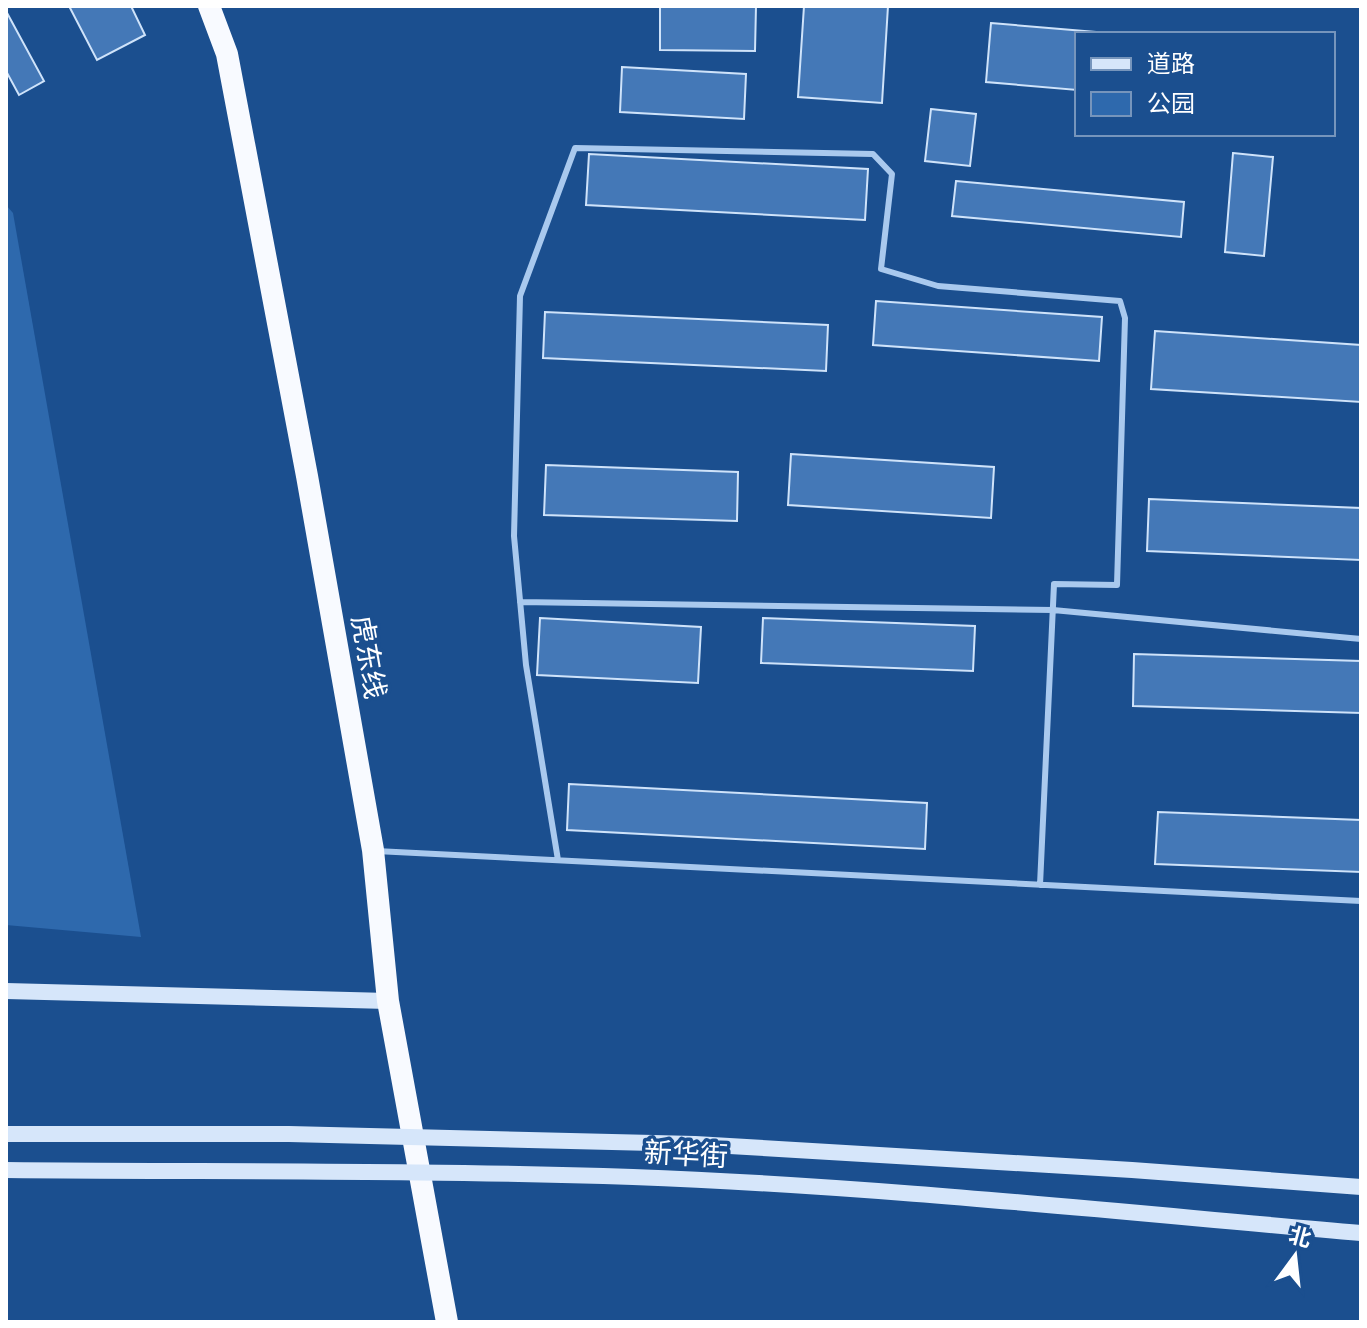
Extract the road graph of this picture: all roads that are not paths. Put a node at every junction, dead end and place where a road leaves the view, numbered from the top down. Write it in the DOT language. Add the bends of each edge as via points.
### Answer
graph roads {
  1 [pos="209,6"];
  2 [pos="520,602"];
  3 [pos="1053,610"];
  4 [pos="1361,639"];
  5 [pos="373,850"];
  6 [pos="558,860"];
  7 [pos="1040,885"];
  8 [pos="1361,901"];
  9 [pos="6,991"];
  10 [pos="388,1001"];
  11 [pos="6,1134"];
  12 [pos="6,1170"];
  13 [pos="1361,1187"];
  14 [pos="1361,1233"];
  15 [pos="447,1322"];
  1 -- 5 [label="highway, 虎东线" via="227,54"];
  2 -- 3 [label="lane"];
  2 -- 3 [label="lane" via="514,536 520,296 575,148 873,154 892,174 881,269 938,286 1120,301 1125,318 1117,585 1054,584"];
  2 -- 6 [label="lane"];
  3 -- 4 [label="lane"];
  3 -- 7 [label="lane"];
  5 -- 6 [label="lane"];
  5 -- 10 [label="highway, 虎东线"];
  6 -- 7 [label="lane"];
  7 -- 8 [label="lane"];
  9 -- 10 [label="main road"];
  10 -- 15 [label="highway, 虎东线"];
  11 -- 13 [label="main road, 新华街, bridge" via="289,1134 695,1144"];
  12 -- 14 [label="main road, 新华街, bridge" via="633,1177 976,1197"];
}
